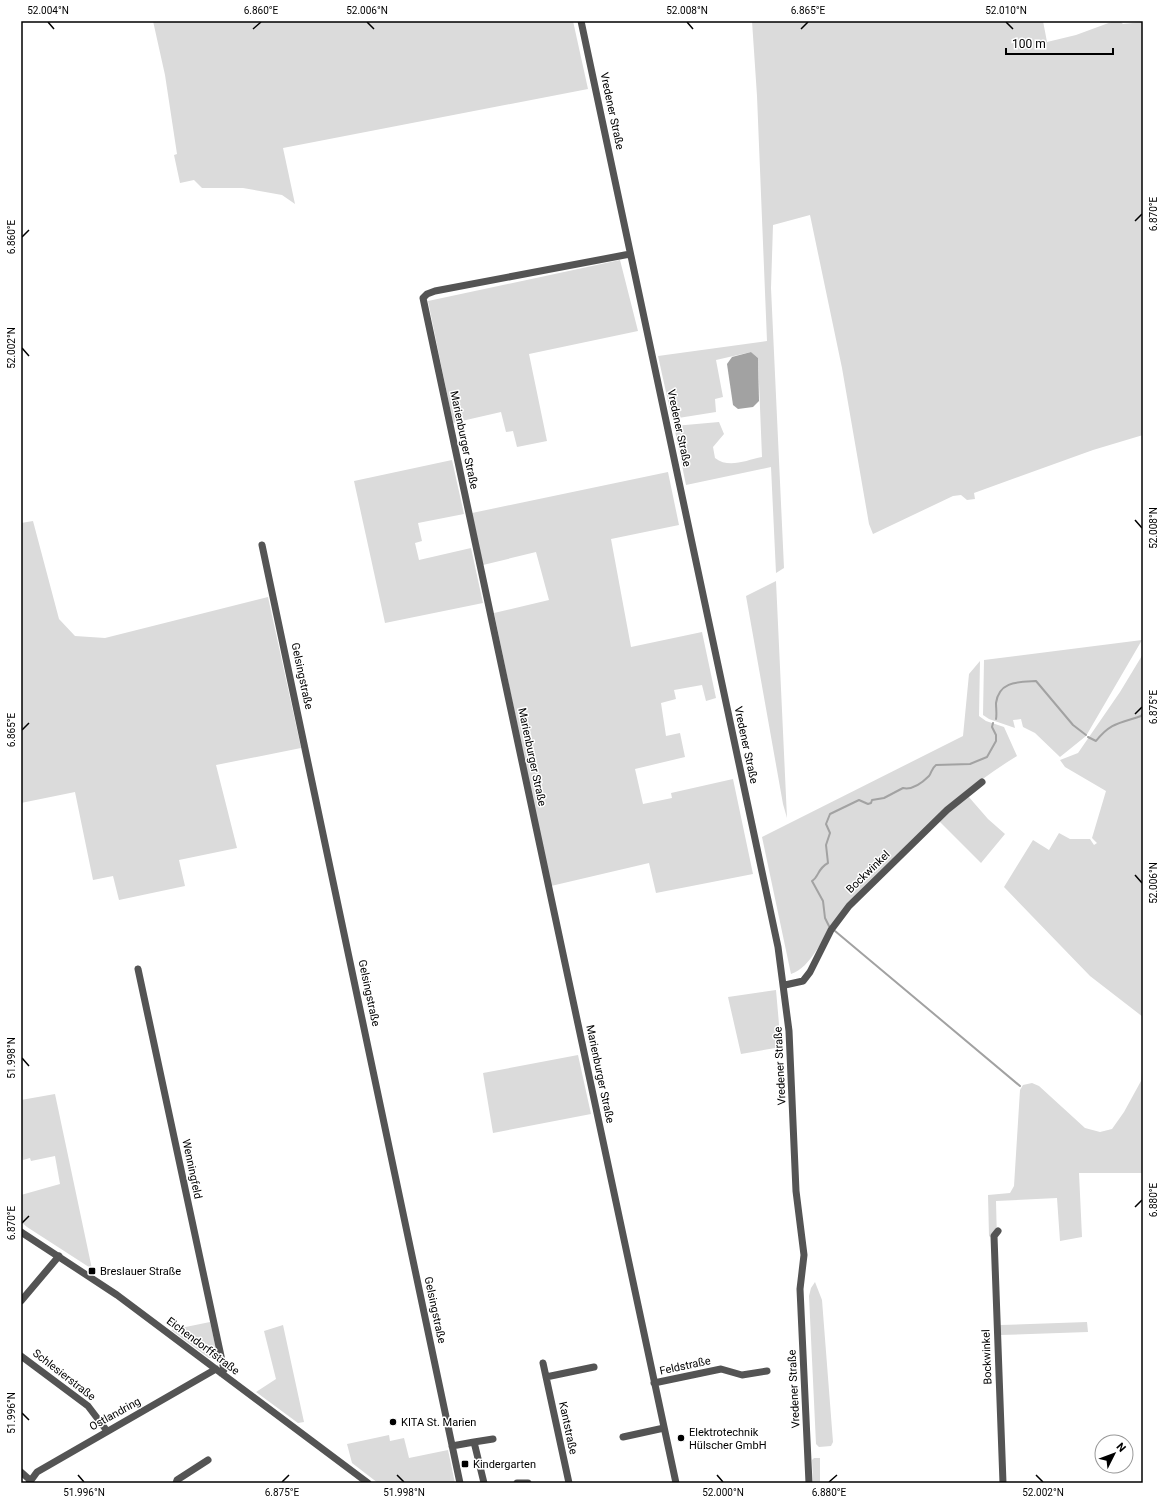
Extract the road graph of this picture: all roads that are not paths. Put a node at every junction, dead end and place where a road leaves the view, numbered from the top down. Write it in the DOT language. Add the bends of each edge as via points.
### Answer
graph roads {
  1 [pos="581,21"];
  2 [pos="630,254"];
  3 [pos="262,545"];
  4 [pos="982,782"];
  5 [pos="138,968"];
  6 [pos="784,985"];
  7 [pos="998,1231"];
  8 [pos="21,1232"];
  9 [pos="59,1256"];
  10 [pos="21,1301"];
  11 [pos="21,1356"];
  12 [pos="542,1363"];
  13 [pos="594,1367"];
  14 [pos="219,1371"];
  15 [pos="767,1372"];
  16 [pos="546,1377"];
  17 [pos="654,1383"];
  18 [pos="664,1428"];
  19 [pos="107,1431"];
  20 [pos="623,1437"];
  21 [pos="493,1439"];
  22 [pos="474,1442"];
  23 [pos="452,1446"];
  24 [pos="208,1460"];
  25 [pos="21,1472"];
  26 [pos="29,1481"];
  27 [pos="176,1483"];
  28 [pos="368,1483"];
  29 [pos="460,1483"];
  30 [pos="484,1483"];
  31 [pos="518,1483"];
  32 [pos="528,1483"];
  33 [pos="569,1483"];
  34 [pos="676,1483"];
  35 [pos="809,1483"];
  36 [pos="1003,1483"];
  1 -- 2 [label="street, Vredener Straße"];
  2 -- 6 [label="street, Vredener Straße"];
  2 -- 17 [label="street, Marienburger Straße" via="435,292 423,298"];
  3 -- 23 [label="street, Gelsingstraße"];
  4 -- 6 [label="street, Bockwinkel" via="947,810 849,906 803,981"];
  5 -- 14 [label="street, Wenningfeld" via="224,1370"];
  6 -- 35 [label="street, Vredener Straße" via="789,1031 796,1191 804,1255 800,1289"];
  7 -- 36 [label="street, Bockwinkel" via="994,1236"];
  8 -- 9 [label="street, Eichendorffstraße"];
  9 -- 10 [label="street"];
  9 -- 14 [label="street, Eichendorffstraße" via="117,1295"];
  11 -- 19 [label="street, Schlesierstraße" via="88,1406"];
  12 -- 16 [label="street, Kantstraße"];
  13 -- 16 [label="street"];
  14 -- 19 [label="street, Ostlandring"];
  14 -- 28 [label="street, Eichendorffstraße"];
  15 -- 17 [label="street, Feldstraße" via="742,1375 721,1370"];
  16 -- 33 [label="street, Kantstraße"];
  17 -- 18 [label="street, Marienburger Straße"];
  18 -- 20 [label="street"];
  18 -- 34 [label="street, Marienburger Straße"];
  19 -- 26 [label="street, Ostlandring" via="37,1472"];
  21 -- 22 [label="street"];
  22 -- 23 [label="street"];
  22 -- 30 [label="street"];
  23 -- 29 [label="street, Gelsingstraße"];
  24 -- 27 [label="street"];
  25 -- 26 [label="street"];
  31 -- 32 [label="street"];
}
